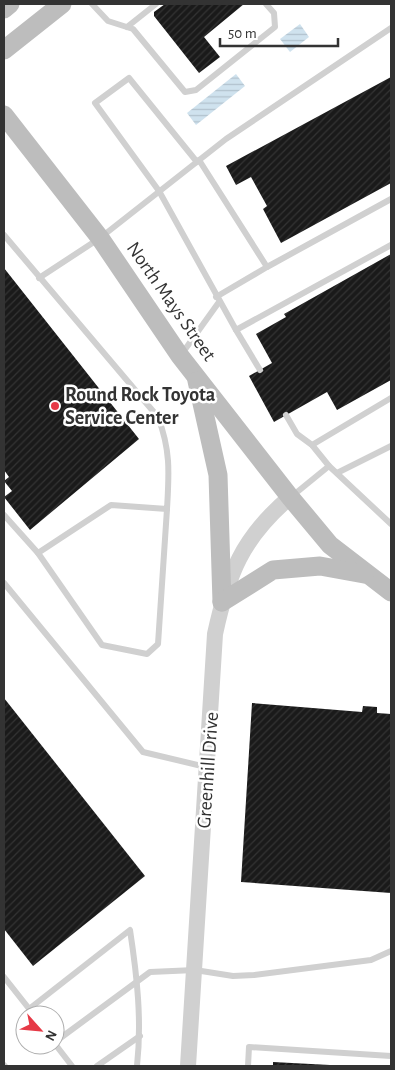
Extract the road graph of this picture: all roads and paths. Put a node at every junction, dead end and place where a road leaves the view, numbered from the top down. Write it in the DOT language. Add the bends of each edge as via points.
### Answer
graph roads {
  1 [pos="10,4"];
  2 [pos="62,4"];
  3 [pos="92,4"];
  4 [pos="156,4"];
  5 [pos="266,4"];
  6 [pos="4,9"];
  7 [pos="127,27"];
  8 [pos="391,28"];
  9 [pos="4,50"];
  10 [pos="4,116"];
  11 [pos="198,161"];
  12 [pos="159,191"];
  13 [pos="391,198"];
  14 [pos="4,235"];
  15 [pos="100,238"];
  16 [pos="391,245"];
  17 [pos="267,267"];
  18 [pos="39,278"];
  19 [pos="218,300"];
  20 [pos="236,330"];
  21 [pos="180,356"];
  22 [pos="260,370"];
  23 [pos="195,374"];
  24 [pos="391,398"];
  25 [pos="286,415"];
  26 [pos="312,445"];
  27 [pos="391,446"];
  28 [pos="329,466"];
  29 [pos="337,473"];
  30 [pos="290,497"];
  31 [pos="168,509"];
  32 [pos="4,514"];
  33 [pos="391,524"];
  34 [pos="38,553"];
  35 [pos="368,575"];
  36 [pos="4,583"];
  37 [pos="391,592"];
  38 [pos="222,602"];
  39 [pos="207,767"];
  40 [pos="391,951"];
  41 [pos="194,970"];
  42 [pos="4,977"];
  43 [pos="138,980"];
  44 [pos="27,1005"];
  45 [pos="33,1005"];
  46 [pos="65,1035"];
  47 [pos="140,1036"];
  48 [pos="64,1055"];
  49 [pos="391,1056"];
  50 [pos="72,1066"];
  51 [pos="97,1066"];
  52 [pos="137,1066"];
  53 [pos="188,1066"];
  54 [pos="248,1066"];
  1 -- 6 [label="main road"];
  2 -- 9 [label="main road"];
  3 -- 7 [label="lane" via="108,21"];
  4 -- 7 [label="lane"];
  5 -- 7 [label="lane" via="274,13 276,27 196,90 185,92 133,29"];
  8 -- 11 [label="lane"];
  10 -- 15 [label="main road, North Mays Street"];
  11 -- 12 [label="lane"];
  11 -- 12 [label="lane" via="129,78 95,103"];
  11 -- 17 [label="lane"];
  12 -- 15 [label="lane"];
  12 -- 19 [label="lane"];
  13 -- 17 [label="lane"];
  14 -- 18 [label="lane"];
  15 -- 18 [label="lane"];
  15 -- 21 [label="main road, North Mays Street"];
  16 -- 20 [label="lane"];
  17 -- 19 [label="lane"];
  18 -- 31 [label="lane" via="158,417 169,456"];
  19 -- 20 [label="lane"];
  19 -- 21 [label="lane"];
  20 -- 22 [label="lane"];
  21 -- 23 [label="main road, North Mays Street"];
  23 -- 30 [label="main road, North Mays Street"];
  23 -- 38 [label="main road" via="218,475"];
  24 -- 26 [label="lane"];
  25 -- 26 [label="lane" via="297,434"];
  26 -- 28 [label="lane"];
  27 -- 29 [label="lane"];
  28 -- 29 [label="lane"];
  28 -- 30 [label="lane"];
  29 -- 33 [label="lane"];
  30 -- 35 [label="main road, North Mays Street" via="330,545"];
  30 -- 38 [label="street, Greenhill Drive" via="266,517 247,544 232,572"];
  31 -- 34 [label="lane" via="111,505"];
  31 -- 34 [label="lane" via="158,644 146,654 102,645"];
  32 -- 34 [label="lane"];
  35 -- 37 [label="main road, North Mays Street"];
  35 -- 38 [label="main road" via="320,566 273,570"];
  36 -- 39 [label="lane" via="143,752"];
  38 -- 39 [label="street, Greenhill Drive" via="215,634"];
  39 -- 41 [label="street, Greenhill Drive"];
  40 -- 41 [label="lane" via="371,960 254,975 233,976"];
  41 -- 43 [label="lane" via="150,972"];
  41 -- 53 [label="street, Greenhill Drive"];
  42 -- 44 [label="lane"];
  43 -- 45 [label="lane" via="130,930"];
  43 -- 46 [label="lane"];
  43 -- 47 [label="lane"];
  47 -- 51 [label="lane"];
  47 -- 52 [label="lane"];
  48 -- 50 [label="lane"];
  49 -- 54 [label="lane" via="249,1047"];
}
